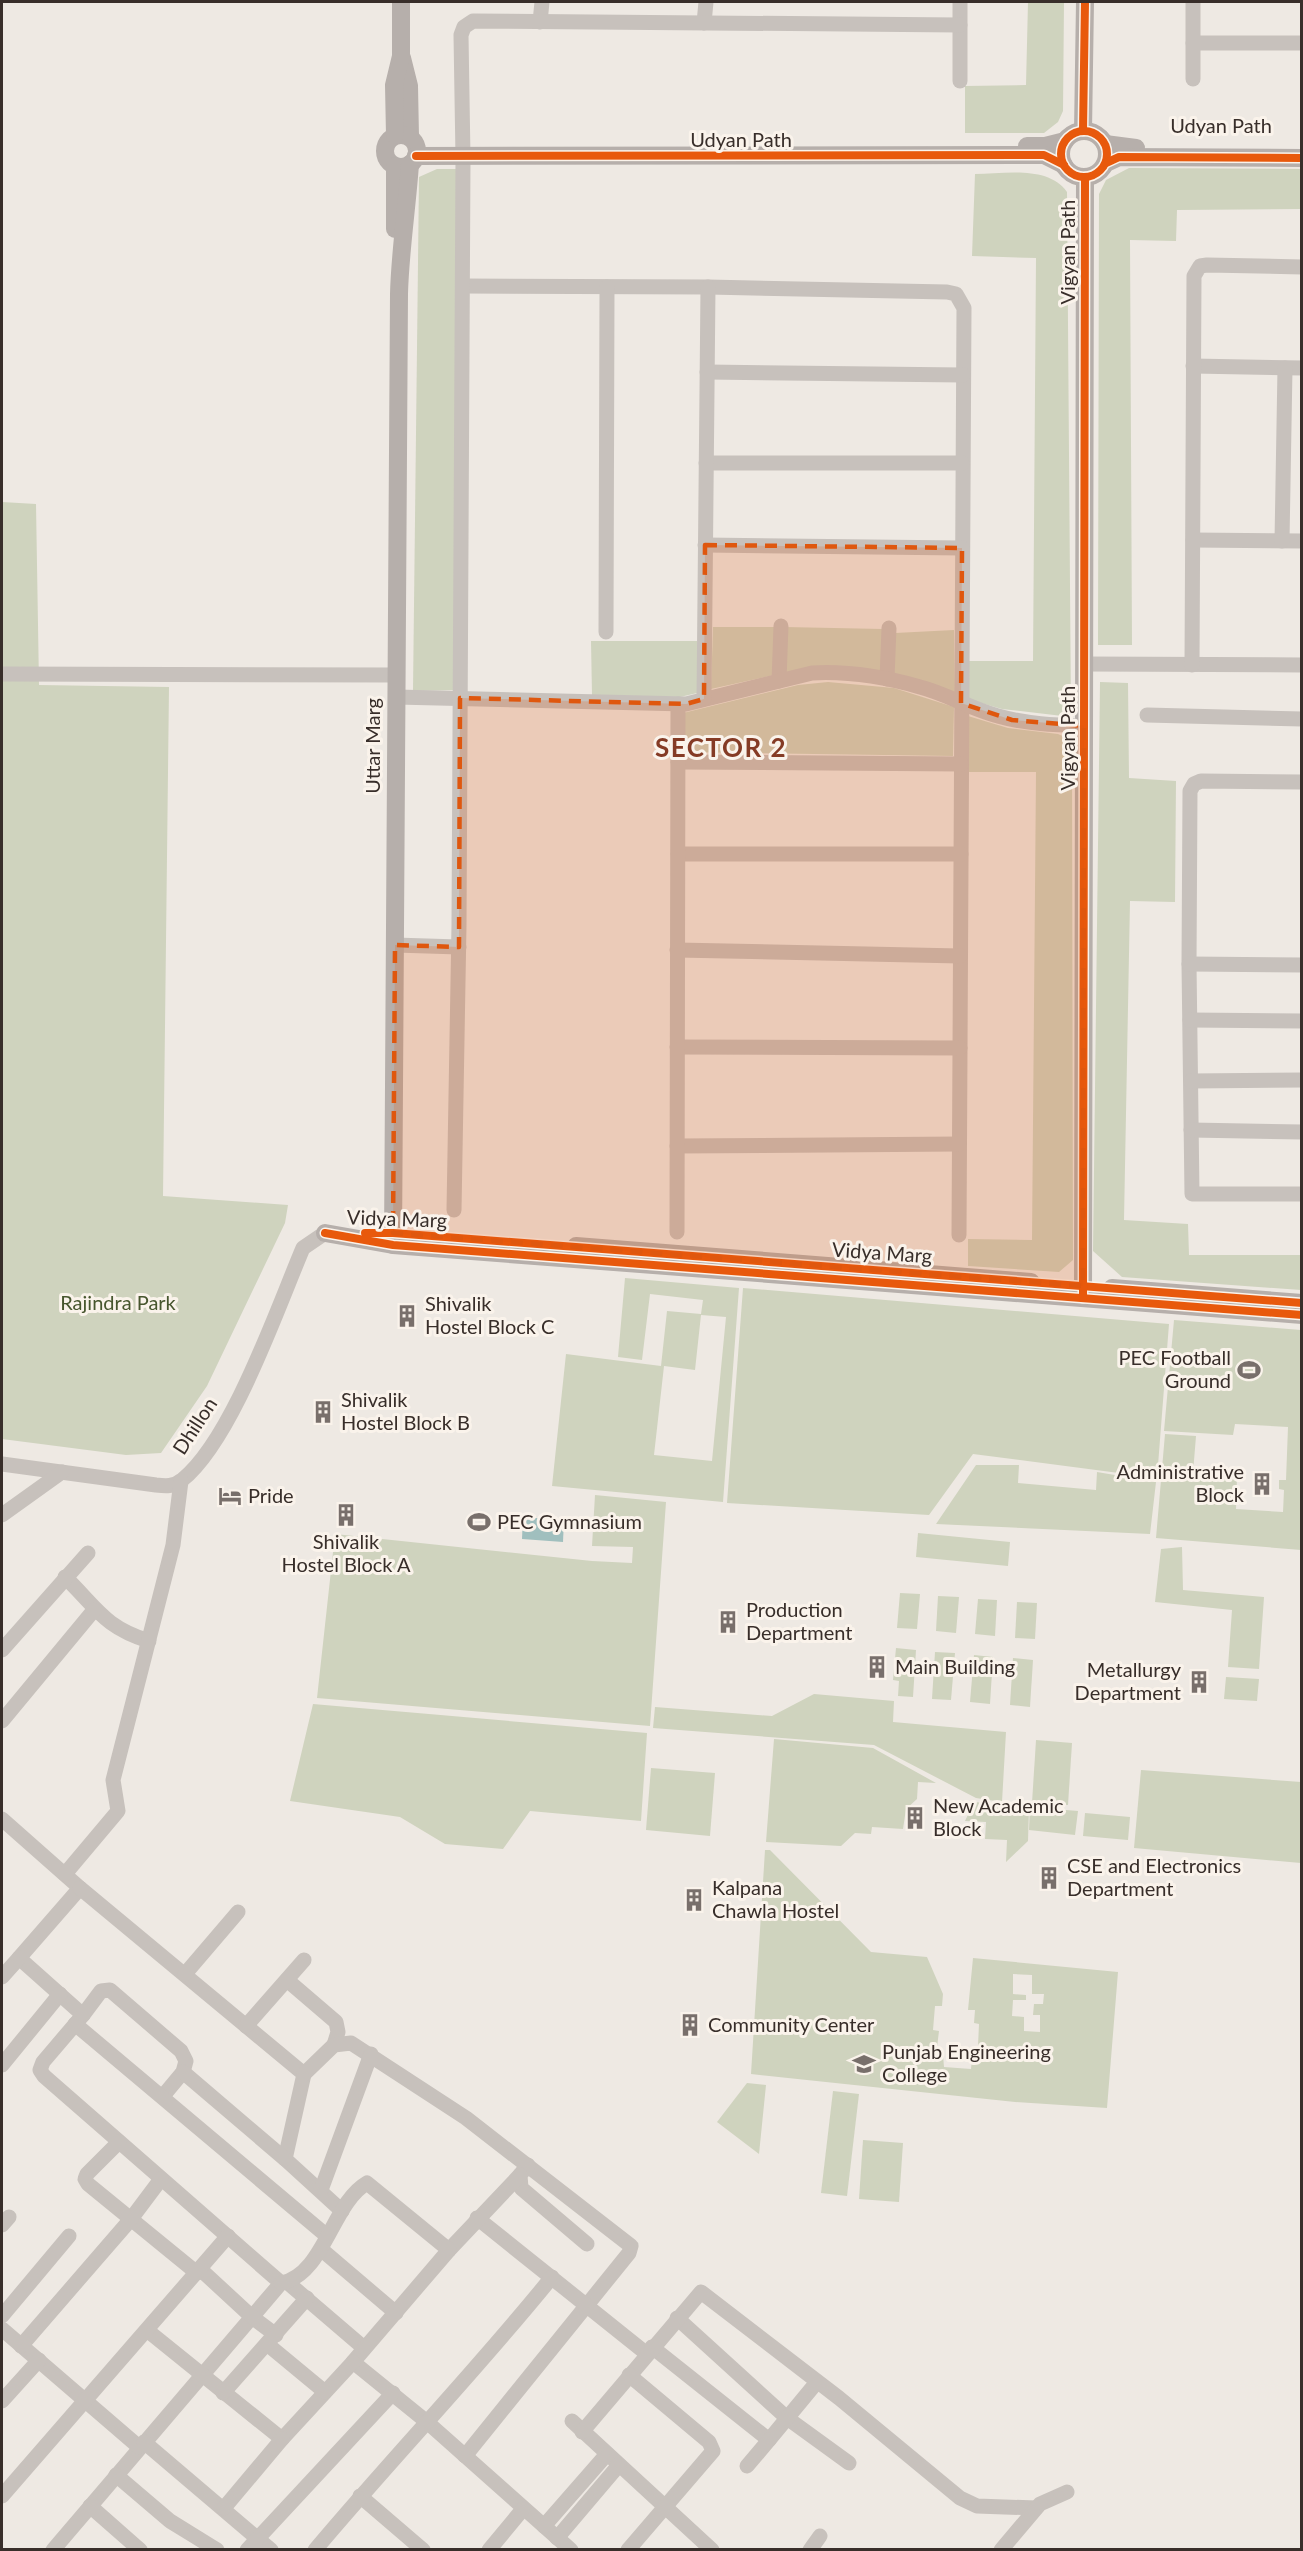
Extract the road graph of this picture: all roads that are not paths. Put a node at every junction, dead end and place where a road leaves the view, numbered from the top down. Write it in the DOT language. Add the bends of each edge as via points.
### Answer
graph roads {
  1 [pos="401,2"];
  2 [pos="542,2"];
  3 [pos="706,2"];
  4 [pos="960,2"];
  5 [pos="1084,2"];
  6 [pos="1193,2"];
  7 [pos="540,22"];
  8 [pos="704,23"];
  9 [pos="960,25"];
  10 [pos="1192,43"];
  11 [pos="1302,43"];
  12 [pos="1192,79"];
  13 [pos="960,81"];
  14 [pos="1083,131"];
  15 [pos="1065,141"];
  16 [pos="1105,144"];
  17 [pos="1302,149"];
  18 [pos="407,151"];
  19 [pos="463,153"];
  20 [pos="1302,158"];
  21 [pos="1106,163"];
  22 [pos="1064,165"];
  23 [pos="1085,177"];
  24 [pos="1302,267"];
  25 [pos="463,286"];
  26 [pos="607,286"];
  27 [pos="708,287"];
  28 [pos="1193,366"];
  29 [pos="1285,368"];
  30 [pos="1302,368"];
  31 [pos="707,372"];
  32 [pos="963,375"];
  33 [pos="706,463"];
  34 [pos="962,463"];
  35 [pos="1193,540"];
  36 [pos="1282,541"];
  37 [pos="1302,541"];
  38 [pos="705,545"];
  39 [pos="962,548"];
  40 [pos="781,626"];
  41 [pos="889,628"];
  42 [pos="606,632"];
  43 [pos="1084,664"];
  44 [pos="1192,665"];
  45 [pos="1302,665"];
  46 [pos="2,674"];
  47 [pos="396,675"];
  48 [pos="887,679"];
  49 [pos="779,681"];
  50 [pos="396,697"];
  51 [pos="460,698"];
  52 [pos="704,699"];
  53 [pos="961,703"];
  54 [pos="678,704"];
  55 [pos="1147,715"];
  56 [pos="1302,719"];
  57 [pos="1084,726"];
  58 [pos="678,762"];
  59 [pos="961,764"];
  60 [pos="1302,782"];
  61 [pos="678,854"];
  62 [pos="961,854"];
  63 [pos="395,945"];
  64 [pos="459,947"];
  65 [pos="677,950"];
  66 [pos="960,956"];
  67 [pos="1189,964"];
  68 [pos="1302,964"];
  69 [pos="1190,1020"];
  70 [pos="1302,1021"];
  71 [pos="677,1047"];
  72 [pos="960,1048"];
  73 [pos="1302,1080"];
  74 [pos="1191,1081"];
  75 [pos="1191,1130"];
  76 [pos="1302,1132"];
  77 [pos="959,1144"];
  78 [pos="677,1146"];
  79 [pos="1302,1194"];
  80 [pos="454,1210"];
  81 [pos="677,1232"];
  82 [pos="325,1233"];
  83 [pos="959,1235"];
  84 [pos="393,1239"];
  85 [pos="1083,1292"];
  86 [pos="1302,1302"];
  87 [pos="1302,1315"];
  88 [pos="2,1464"];
  89 [pos="62,1472"];
  90 [pos="181,1481"];
  91 [pos="2,1515"];
  92 [pos="88,1553"];
  93 [pos="65,1577"];
  94 [pos="94,1610"];
  95 [pos="149,1641"];
  96 [pos="2,1650"];
  97 [pos="2,1721"];
  98 [pos="3,1824"];
  99 [pos="65,1874"];
  100 [pos="80,1888"];
  101 [pos="238,1911"];
  102 [pos="19,1958"];
  103 [pos="304,1960"];
  104 [pos="185,1974"];
  105 [pos="2,1977"];
  106 [pos="287,1980"];
  107 [pos="60,1994"];
  108 [pos="79,2020"];
  109 [pos="246,2026"];
  110 [pos="333,2045"];
  111 [pos="371,2054"];
  112 [pos="2,2065"];
  113 [pos="183,2072"];
  114 [pos="304,2074"];
  115 [pos="163,2096"];
  116 [pos="118,2142"];
  117 [pos="285,2159"];
  118 [pos="524,2170"];
  119 [pos="161,2179"];
  120 [pos="321,2190"];
  121 [pos="342,2211"];
  122 [pos="477,2218"];
  123 [pos="131,2219"];
  124 [pos="69,2236"];
  125 [pos="228,2236"];
  126 [pos="324,2243"];
  127 [pos="587,2244"];
  128 [pos="449,2250"];
  129 [pos="198,2271"];
  130 [pos="552,2277"];
  131 [pos="284,2282"];
  132 [pos="307,2298"];
  133 [pos="586,2305"];
  134 [pos="396,2313"];
  135 [pos="2,2316"];
  136 [pos="252,2317"];
  137 [pos="677,2318"];
  138 [pos="2,2329"];
  139 [pos="148,2331"];
  140 [pos="271,2339"];
  141 [pos="21,2346"];
  142 [pos="364,2348"];
  143 [pos="650,2350"];
  144 [pos="39,2360"];
  145 [pos="353,2362"];
  146 [pos="201,2375"];
  147 [pos="629,2375"];
  148 [pos="817,2382"];
  149 [pos="325,2392"];
  150 [pos="223,2393"];
  151 [pos="393,2393"];
  152 [pos="2,2401"];
  153 [pos="85,2401"];
  154 [pos="787,2418"];
  155 [pos="427,2422"];
  156 [pos="282,2439"];
  157 [pos="769,2440"];
  158 [pos="141,2445"];
  159 [pos="607,2454"];
  160 [pos="465,2456"];
  161 [pos="849,2463"];
  162 [pos="619,2465"];
  163 [pos="747,2466"];
  164 [pos="116,2475"];
  165 [pos="1066,2492"];
  166 [pos="2,2496"];
  167 [pos="360,2496"];
  168 [pos="665,2505"];
  169 [pos="90,2506"];
  170 [pos="224,2508"];
  171 [pos="523,2508"];
  172 [pos="1036,2508"];
  173 [pos="543,2526"];
  174 [pos="820,2536"];
  175 [pos="557,2538"];
  176 [pos="57,2544"];
  177 [pos="252,2544"];
  178 [pos="74,2550"];
  179 [pos="140,2550"];
  180 [pos="217,2550"];
  181 [pos="271,2550"];
  182 [pos="315,2550"];
  183 [pos="423,2550"];
  184 [pos="489,2550"];
  185 [pos="571,2550"];
  186 [pos="628,2550"];
  187 [pos="712,2550"];
  188 [pos="810,2550"];
  189 [pos="1001,2550"];
  1 -- 18 [label="main road, Uttar Marg" via="401,56 409,86"];
  2 -- 7 [label="street"];
  3 -- 8 [label="street"];
  4 -- 9 [label="street"];
  5 -- 14 [label="main road"];
  6 -- 10 [label="street"];
  7 -- 8 [label="street"];
  7 -- 19 [label="street" via="473,21 464,27"];
  8 -- 9 [label="street"];
  9 -- 13 [label="street"];
  10 -- 11 [label="street"];
  10 -- 12 [label="street"];
  14 -- 15 [label="main road"];
  14 -- 16 [label="main road" via="1093,132"];
  15 -- 19 [label="main road, Udyan Path" via="1045,146"];
  15 -- 22 [label="main road" via="1061,154"];
  16 -- 17 [label="main road, Udyan Path" via="1121,148"];
  16 -- 21 [label="main road"];
  18 -- 19 [label="main road, Udyan Path"];
  18 -- 47 [label="main road, Uttar Marg" via="406,232 400,248"];
  19 -- 22 [label="main road, Udyan Path" via="1044,155"];
  19 -- 25 [label="street"];
  20 -- 21 [label="main road, Udyan Path" via="1119,157"];
  21 -- 23 [label="main road" via="1101,170"];
  22 -- 23 [label="main road" via="1076,176"];
  23 -- 43 [label="main road, Vigyan Path"];
  24 -- 28 [label="street" via="1200,266 1194,276"];
  25 -- 26 [label="street"];
  25 -- 51 [label="street"];
  26 -- 27 [label="street"];
  26 -- 42 [label="street"];
  27 -- 31 [label="street"];
  27 -- 32 [label="street" via="957,294 964,308"];
  28 -- 29 [label="street"];
  28 -- 35 [label="street"];
  29 -- 30 [label="street"];
  29 -- 36 [label="street"];
  31 -- 32 [label="street"];
  31 -- 33 [label="street"];
  32 -- 34 [label="street"];
  33 -- 34 [label="street"];
  33 -- 38 [label="street"];
  34 -- 39 [label="street"];
  35 -- 36 [label="street"];
  35 -- 44 [label="street"];
  36 -- 37 [label="street"];
  38 -- 39 [label="street"];
  38 -- 52 [label="street"];
  39 -- 53 [label="street"];
  40 -- 49 [label="street"];
  41 -- 48 [label="street"];
  43 -- 44 [label="street"];
  43 -- 57 [label="main road, Vigyan Path"];
  44 -- 45 [label="street"];
  46 -- 47 [label="street"];
  47 -- 50 [label="main road, Uttar Marg"];
  48 -- 49 [label="street" via="832,672"];
  48 -- 53 [label="street" via="922,687"];
  49 -- 52 [label="street"];
  50 -- 51 [label="street"];
  50 -- 63 [label="main road, Uttar Marg"];
  51 -- 54 [label="street"];
  51 -- 64 [label="street"];
  52 -- 54 [label="street"];
  53 -- 57 [label="street" via="1012,720"];
  53 -- 59 [label="street"];
  54 -- 58 [label="street"];
  55 -- 56 [label="street"];
  57 -- 85 [label="main road, Vigyan Path"];
  58 -- 59 [label="street"];
  58 -- 61 [label="street"];
  59 -- 62 [label="street"];
  60 -- 67 [label="street" via="1194,784 1190,791"];
  61 -- 62 [label="street"];
  61 -- 65 [label="street"];
  62 -- 66 [label="street"];
  63 -- 64 [label="street"];
  63 -- 84 [label="main road, Uttar Marg"];
  64 -- 80 [label="street"];
  65 -- 66 [label="street"];
  65 -- 71 [label="street"];
  66 -- 72 [label="street"];
  67 -- 68 [label="street"];
  67 -- 69 [label="street"];
  69 -- 70 [label="street"];
  69 -- 74 [label="street"];
  71 -- 72 [label="street"];
  71 -- 78 [label="street"];
  72 -- 77 [label="street"];
  73 -- 74 [label="street"];
  74 -- 75 [label="street"];
  75 -- 76 [label="street"];
  75 -- 79 [label="street" via="1192,1194"];
  77 -- 78 [label="street"];
  77 -- 83 [label="street"];
  78 -- 81 [label="street"];
  82 -- 84 [label="main road, Vidya Marg"];
  82 -- 90 [label="street, Dhillon" via="303,1248 238,1398 212,1447"];
  84 -- 85 [label="main road, Vidya Marg"];
  85 -- 86 [label="main road, Vidya Marg"];
  85 -- 87 [label="main road, Vidya Marg"];
  88 -- 89 [label="street, Dhillon"];
  89 -- 90 [label="street, Dhillon" via="156,1485 170,1486"];
  89 -- 91 [label="street"];
  90 -- 95 [label="street" via="173,1545"];
  92 -- 93 [label="street"];
  93 -- 94 [label="street"];
  93 -- 96 [label="street"];
  94 -- 95 [label="street" via="120,1630"];
  94 -- 97 [label="street"];
  95 -- 99 [label="street" via="112,1780 118,1811"];
  98 -- 99 [label="street"];
  99 -- 100 [label="street"];
  100 -- 102 [label="street"];
  100 -- 104 [label="street"];
  101 -- 104 [label="street"];
  102 -- 105 [label="street"];
  102 -- 107 [label="street"];
  103 -- 106 [label="street"];
  104 -- 109 [label="street"];
  106 -- 109 [label="street"];
  106 -- 110 [label="street" via="336,2022 338,2032"];
  107 -- 108 [label="street"];
  107 -- 112 [label="street"];
  108 -- 113 [label="street" via="101,1991 110,1990 181,2051 186,2061"];
  108 -- 115 [label="street"];
  108 -- 116 [label="street" via="40,2070"];
  109 -- 114 [label="street"];
  110 -- 111 [label="street" via="351,2043"];
  110 -- 114 [label="street"];
  111 -- 118 [label="street" via="466,2118"];
  111 -- 120 [label="street"];
  113 -- 115 [label="street"];
  113 -- 117 [label="street"];
  114 -- 117 [label="street"];
  115 -- 126 [label="street"];
  116 -- 119 [label="street"];
  116 -- 123 [label="street" via="85,2179"];
  117 -- 120 [label="street"];
  118 -- 122 [label="street"];
  118 -- 127 [label="street" via="520,2188"];
  118 -- 133 [label="street" via="631,2246"];
  119 -- 123 [label="street"];
  119 -- 125 [label="street"];
  120 -- 121 [label="street"];
  121 -- 126 [label="street"];
  121 -- 128 [label="street" via="367,2183"];
  122 -- 128 [label="street"];
  122 -- 130 [label="street"];
  123 -- 129 [label="street"];
  123 -- 141 [label="street"];
  124 -- 135 [label="street"];
  125 -- 129 [label="street"];
  125 -- 131 [label="street"];
  126 -- 131 [label="street"];
  126 -- 134 [label="street"];
  128 -- 134 [label="street"];
  129 -- 136 [label="street"];
  129 -- 139 [label="street"];
  130 -- 133 [label="street"];
  130 -- 155 [label="street" via="490,2354"];
  131 -- 132 [label="street"];
  131 -- 136 [label="street"];
  132 -- 140 [label="street"];
  132 -- 142 [label="street"];
  133 -- 143 [label="street"];
  133 -- 160 [label="street"];
  134 -- 142 [label="street"];
  136 -- 140 [label="street"];
  136 -- 146 [label="street"];
  137 -- 143 [label="street"];
  137 -- 148 [label="street" via="701,2292"];
  137 -- 154 [label="street"];
  138 -- 141 [label="street"];
  139 -- 146 [label="street"];
  139 -- 153 [label="street"];
  140 -- 149 [label="street"];
  140 -- 150 [label="street"];
  141 -- 144 [label="street"];
  142 -- 145 [label="street"];
  143 -- 147 [label="street"];
  143 -- 157 [label="street"];
  144 -- 152 [label="street"];
  144 -- 153 [label="street"];
  145 -- 149 [label="street"];
  145 -- 151 [label="street"];
  146 -- 150 [label="street"];
  146 -- 158 [label="street"];
  147 -- 159 [label="street" via="577,2427"];
  147 -- 168 [label="street" via="712,2447 711,2455"];
  148 -- 154 [label="street"];
  148 -- 172 [label="street" via="967,2502 977,2506"];
  149 -- 156 [label="street"];
  150 -- 156 [label="street"];
  151 -- 155 [label="street"];
  151 -- 177 [label="street"];
  153 -- 158 [label="street"];
  153 -- 166 [label="street"];
  154 -- 157 [label="street"];
  154 -- 161 [label="street"];
  155 -- 160 [label="street"];
  155 -- 167 [label="street"];
  156 -- 170 [label="street"];
  157 -- 163 [label="street"];
  158 -- 164 [label="street"];
  158 -- 170 [label="street"];
  159 -- 162 [label="street"];
  159 -- 173 [label="street"];
  160 -- 171 [label="street"];
  162 -- 168 [label="street"];
  162 -- 175 [label="street"];
  164 -- 169 [label="street"];
  164 -- 180 [label="street" via="170,2521"];
  165 -- 172 [label="street"];
  167 -- 182 [label="street"];
  167 -- 183 [label="street"];
  168 -- 186 [label="street"];
  168 -- 187 [label="street"];
  169 -- 176 [label="street"];
  169 -- 179 [label="street"];
  170 -- 177 [label="street"];
  171 -- 173 [label="street"];
  171 -- 184 [label="street"];
  172 -- 189 [label="street"];
  173 -- 175 [label="street"];
  174 -- 188 [label="street"];
  175 -- 185 [label="street"];
  176 -- 178 [label="street"];
  177 -- 181 [label="street"];
}
